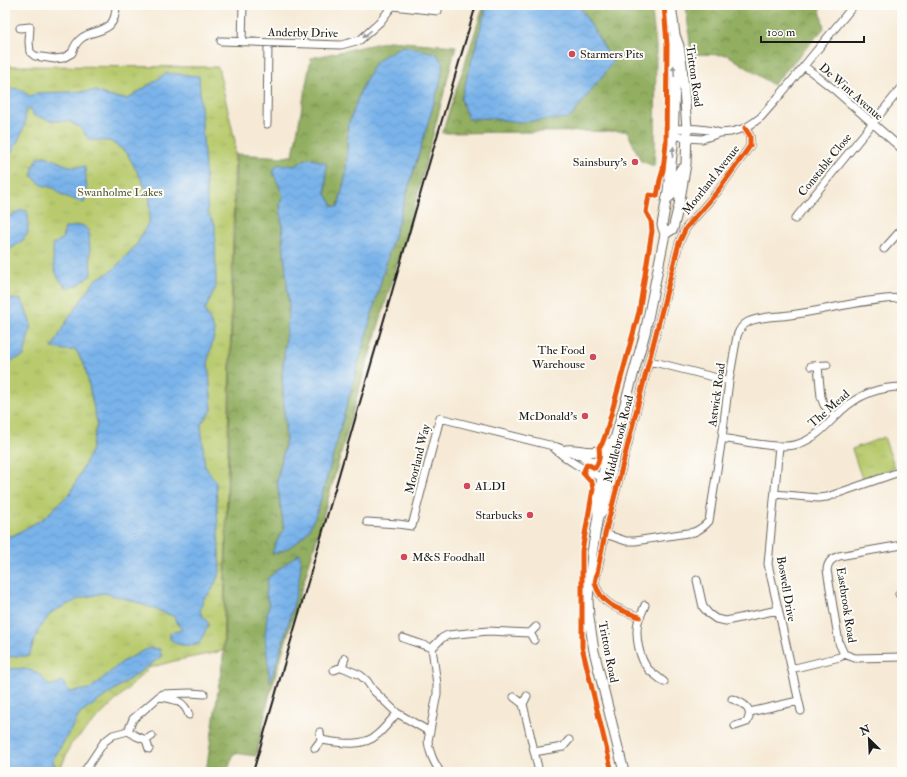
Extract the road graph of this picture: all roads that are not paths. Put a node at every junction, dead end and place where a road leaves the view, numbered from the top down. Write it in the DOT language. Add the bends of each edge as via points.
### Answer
graph roads {
  1 [pos="116,5"];
  2 [pos="243,5"];
  3 [pos="393,5"];
  4 [pos="671,5"];
  5 [pos="854,5"];
  6 [pos="438,11"];
  7 [pos="20,28"];
  8 [pos="675,35"];
  9 [pos="220,41"];
  10 [pos="242,42"];
  11 [pos="268,43"];
  12 [pos="804,66"];
  13 [pos="902,87"];
  14 [pos="267,124"];
  15 [pos="871,124"];
  16 [pos="687,128"];
  17 [pos="745,128"];
  18 [pos="674,132"];
  19 [pos="720,133"];
  20 [pos="687,138"];
  21 [pos="902,150"];
  22 [pos="686,164"];
  23 [pos="664,201"];
  24 [pos="795,219"];
  25 [pos="902,229"];
  26 [pos="665,234"];
  27 [pos="678,243"];
  28 [pos="884,249"];
  29 [pos="902,298"];
  30 [pos="650,361"];
  31 [pos="827,365"];
  32 [pos="729,381"];
  33 [pos="902,387"];
  34 [pos="835,418"];
  35 [pos="722,438"];
  36 [pos="615,440"];
  37 [pos="551,445"];
  38 [pos="779,446"];
  39 [pos="566,450"];
  40 [pos="608,467"];
  41 [pos="902,471"];
  42 [pos="606,478"];
  43 [pos="775,494"];
  44 [pos="367,522"];
  45 [pos="605,534"];
  46 [pos="902,545"];
  47 [pos="697,580"];
  48 [pos="645,605"];
  49 [pos="778,610"];
  50 [pos="640,617"];
  51 [pos="536,627"];
  52 [pos="530,633"];
  53 [pos="403,638"];
  54 [pos="534,640"];
  55 [pos="432,648"];
  56 [pos="844,654"];
  57 [pos="902,657"];
  58 [pos="345,658"];
  59 [pos="342,667"];
  60 [pos="791,669"];
  61 [pos="334,670"];
  62 [pos="664,682"];
  63 [pos="204,694"];
  64 [pos="527,696"];
  65 [pos="159,697"];
  66 [pos="514,697"];
  67 [pos="732,699"];
  68 [pos="798,701"];
  69 [pos="523,704"];
  70 [pos="800,711"];
  71 [pos="750,712"];
  72 [pos="397,713"];
  73 [pos="189,715"];
  74 [pos="735,726"];
  75 [pos="128,731"];
  76 [pos="320,732"];
  77 [pos="430,732"];
  78 [pos="321,740"];
  79 [pos="569,740"];
  80 [pos="563,747"];
  81 [pos="315,748"];
  82 [pos="149,749"];
  83 [pos="570,750"];
  84 [pos="534,752"];
  85 [pos="84,772"];
  86 [pos="440,772"];
  87 [pos="539,772"];
  88 [pos="624,772"];
  1 -- 7 [label="street" via="111,25 83,37 74,45 72,53 63,58 35,56 30,52 30,27"];
  2 -- 10 [label="street"];
  3 -- 6 [label="street"];
  3 -- 11 [label="street, Anderby Drive, one-way" via="380,22 360,40 341,45"];
  4 -- 8 [label="main road, Tritton Road"];
  5 -- 12 [label="street, Moorland Avenue"];
  8 -- 16 [label="main road, Tritton Road" via="680,46"];
  18 -- 8 [label="main road, Tritton Road, one-way"];
  9 -- 10 [label="street, Anderby Drive"];
  10 -- 11 [label="street, Anderby Drive"];
  11 -- 14 [label="street"];
  12 -- 15 [label="street, De Wint Avenue"];
  12 -- 17 [label="street, Moorland Avenue" via="761,117"];
  13 -- 15 [label="street, Constable Close"];
  15 -- 21 [label="street, De Wint Avenue"];
  15 -- 24 [label="street, Constable Close"];
  16 -- 18 [label="street"];
  16 -- 19 [label="street"];
  16 -- 20 [label="main road, Tritton Road"];
  17 -- 19 [label="street, Moorland Avenue"];
  17 -- 27 [label="street, Moorland Avenue" via="750,136 750,146 718,191 686,228"];
  18 -- 20 [label="street"];
  23 -- 18 [label="main road, Tritton Road, one-way" via="670,179"];
  19 -- 20 [label="street" via="702,139"];
  20 -- 22 [label="main road, Tritton Road"];
  22 -- 23 [label="main road" via="678,174 675,192"];
  22 -- 26 [label="main road, Tritton Road" via="673,229"];
  23 -- 26 [label="main road, Tritton Road" via="662,225"];
  25 -- 28 [label="street"];
  26 -- 36 [label="main road, Tritton Road" via="645,333"];
  27 -- 30 [label="street, Middlebrook Road"];
  29 -- 32 [label="street, Astwick Road" via="868,300 747,322 737,336"];
  30 -- 32 [label="street"];
  30 -- 45 [label="street, Middlebrook Road"];
  31 -- 34 [label="street" via="814,366 824,405"];
  32 -- 35 [label="street, Astwick Road"];
  33 -- 34 [label="street, The Mead" via="889,387 864,395"];
  34 -- 38 [label="street, The Mead" via="807,441 796,445"];
  35 -- 38 [label="street, The Mead"];
  35 -- 45 [label="street, Astwick Road" via="710,516 705,526 694,532 635,541 626,541"];
  36 -- 39 [label="main road" via="597,451"];
  36 -- 40 [label="main road, Tritton Road" via="608,453"];
  37 -- 39 [label="street, Moorland Way"];
  37 -- 42 [label="street, Moorland Way" via="561,454"];
  37 -- 44 [label="street, Moorland Way" via="440,418 412,526"];
  38 -- 43 [label="street, Boswell Drive"];
  39 -- 40 [label="street, Moorland Way"];
  40 -- 42 [label="main road, Tritton Road"];
  41 -- 43 [label="street" via="827,497"];
  42 -- 88 [label="main road, Tritton Road" via="597,500 598,516 589,579 589,618 594,650"];
  43 -- 49 [label="street, Boswell Drive" via="768,564"];
  45 -- 50 [label="street, Middlebrook Road" via="596,587 605,601 612,606"];
  46 -- 56 [label="street, Eastbrook Road" via="839,556 830,560 828,574 839,643"];
  47 -- 49 [label="street" via="703,607 716,619 726,621"];
  48 -- 50 [label="street"];
  49 -- 60 [label="street, Boswell Drive"];
  50 -- 62 [label="street" via="637,637 645,664"];
  51 -- 52 [label="street"];
  52 -- 54 [label="street"];
  52 -- 55 [label="street" via="488,631 448,635"];
  53 -- 55 [label="street"];
  55 -- 77 [label="street" via="437,694"];
  56 -- 57 [label="street, Eastbrook Road" via="855,658"];
  56 -- 60 [label="street, Eastbrook Road"];
  58 -- 59 [label="street"];
  59 -- 61 [label="street"];
  59 -- 72 [label="street" via="367,681"];
  60 -- 68 [label="street, Boswell Drive"];
  63 -- 65 [label="street" via="170,693"];
  64 -- 69 [label="street"];
  65 -- 73 [label="street" via="177,699 182,702"];
  65 -- 75 [label="street" via="133,719"];
  66 -- 69 [label="street"];
  67 -- 71 [label="street" via="744,704"];
  68 -- 70 [label="street, Boswell Drive"];
  68 -- 71 [label="street"];
  69 -- 84 [label="street"];
  71 -- 74 [label="street" via="747,722"];
  72 -- 77 [label="street"];
  72 -- 78 [label="street" via="378,735 364,742 349,744"];
  75 -- 82 [label="street" via="136,736 149,738"];
  75 -- 85 [label="street" via="113,735 104,742"];
  76 -- 78 [label="street"];
  77 -- 86 [label="street" via="428,749"];
  78 -- 81 [label="street"];
  79 -- 80 [label="street"];
  80 -- 83 [label="street"];
  80 -- 84 [label="street"];
  84 -- 87 [label="street"];
}
